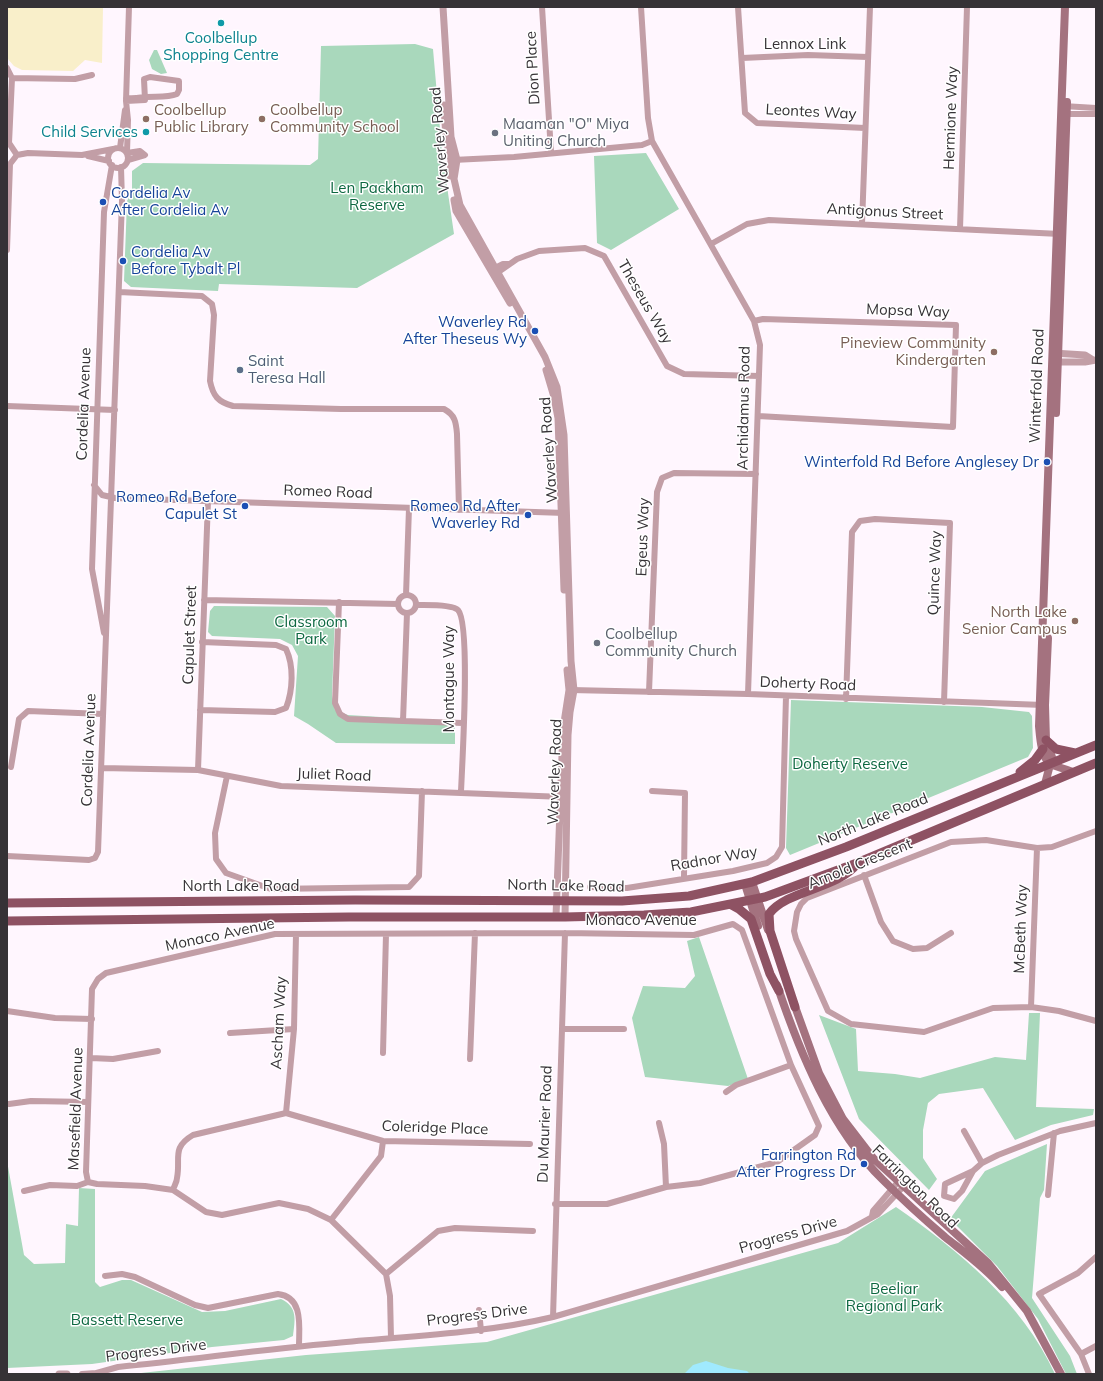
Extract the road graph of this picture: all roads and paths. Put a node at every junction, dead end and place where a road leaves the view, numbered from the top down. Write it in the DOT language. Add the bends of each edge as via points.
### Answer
graph roads {
  1 [pos="129,7"];
  2 [pos="438,7"];
  3 [pos="443,7"];
  4 [pos="542,7"];
  5 [pos="641,7"];
  6 [pos="738,7"];
  7 [pos="870,7"];
  8 [pos="967,7"];
  9 [pos="1065,7"];
  10 [pos="1070,7"];
  11 [pos="868,57"];
  12 [pos="742,58"];
  13 [pos="7,68"];
  14 [pos="92,75"];
  15 [pos="12,78"];
  16 [pos="145,97"];
  17 [pos="126,102"];
  18 [pos="1096,108"];
  19 [pos="1064,110"];
  20 [pos="1096,114"];
  21 [pos="865,128"];
  22 [pos="652,141"];
  23 [pos="120,148"];
  24 [pos="113,149"];
  25 [pos="550,152"];
  26 [pos="127,153"];
  27 [pos="17,155"];
  28 [pos="82,155"];
  29 [pos="128,160"];
  30 [pos="454,160"];
  31 [pos="110,163"];
  32 [pos="122,167"];
  33 [pos="862,224"];
  34 [pos="960,229"];
  35 [pos="1060,234"];
  36 [pos="711,244"];
  37 [pos="7,250"];
  38 [pos="494,272"];
  39 [pos="119,292"];
  40 [pos="754,321"];
  41 [pos="1055,358"];
  42 [pos="1095,360"];
  43 [pos="759,376"];
  44 [pos="7,406"];
  45 [pos="97,409"];
  46 [pos="115,410"];
  47 [pos="758,416"];
  48 [pos="756,474"];
  49 [pos="94,485"];
  50 [pos="112,498"];
  51 [pos="208,501"];
  52 [pos="409,508"];
  53 [pos="459,510"];
  54 [pos="564,513"];
  55 [pos="406,595"];
  56 [pos="204,600"];
  57 [pos="339,602"];
  58 [pos="398,604"];
  59 [pos="416,605"];
  60 [pos="407,613"];
  61 [pos="202,642"];
  62 [pos="106,643"];
  63 [pos="572,690"];
  64 [pos="650,692"];
  65 [pos="748,694"];
  66 [pos="786,696"];
  67 [pos="846,698"];
  68 [pos="944,702"];
  69 [pos="1042,705"];
  70 [pos="200,710"];
  71 [pos="103,714"];
  72 [pos="403,721"];
  73 [pos="463,723"];
  74 [pos="1045,745"];
  75 [pos="1096,745"];
  76 [pos="1075,753"];
  77 [pos="1096,763"];
  78 [pos="1050,764"];
  79 [pos="11,768"];
  80 [pos="102,768"];
  81 [pos="198,770"];
  82 [pos="1073,772"];
  83 [pos="226,776"];
  84 [pos="1012,778"];
  85 [pos="1045,784"];
  86 [pos="422,791"];
  87 [pos="652,791"];
  88 [pos="462,792"];
  89 [pos="564,797"];
  90 [pos="1096,831"];
  91 [pos="1037,848"];
  92 [pos="7,856"];
  93 [pos="857,863"];
  94 [pos="864,875"];
  95 [pos="684,877"];
  96 [pos="749,883"];
  97 [pos="590,887"];
  98 [pos="753,899"];
  99 [pos="561,900"];
  100 [pos="7,903"];
  101 [pos="730,904"];
  102 [pos="560,917"];
  103 [pos="7,921"];
  104 [pos="475,933"];
  105 [pos="564,933"];
  106 [pos="950,933"];
  107 [pos="296,934"];
  108 [pos="386,934"];
  109 [pos="98,979"];
  110 [pos="779,991"];
  111 [pos="795,1007"];
  112 [pos="1031,1007"];
  113 [pos="7,1011"];
  114 [pos="92,1019"];
  115 [pos="1096,1021"];
  116 [pos="294,1029"];
  117 [pos="562,1029"];
  118 [pos="624,1029"];
  119 [pos="230,1033"];
  120 [pos="158,1051"];
  121 [pos="383,1053"];
  122 [pos="91,1058"];
  123 [pos="470,1059"];
  124 [pos="791,1065"];
  125 [pos="726,1092"];
  126 [pos="88,1102"];
  127 [pos="9,1104"];
  128 [pos="286,1113"];
  129 [pos="659,1123"];
  130 [pos="1096,1123"];
  131 [pos="964,1131"];
  132 [pos="1054,1133"];
  133 [pos="383,1141"];
  134 [pos="530,1144"];
  135 [pos="982,1163"];
  136 [pos="973,1171"];
  137 [pos="88,1182"];
  138 [pos="666,1187"];
  139 [pos="898,1188"];
  140 [pos="173,1190"];
  141 [pos="24,1191"];
  142 [pos="1048,1195"];
  143 [pos="555,1204"];
  144 [pos="331,1220"];
  145 [pos="533,1231"];
  146 [pos="1096,1257"];
  147 [pos="386,1274"];
  148 [pos="105,1276"];
  149 [pos="479,1310"];
  150 [pos="553,1317"];
  151 [pos="481,1331"];
  152 [pos="391,1338"];
  153 [pos="299,1346"];
  154 [pos="1096,1346"];
  155 [pos="1081,1354"];
  156 [pos="94,1373"];
  157 [pos="59,1374"];
  158 [pos="67,1374"];
  159 [pos="82,1374"];
  160 [pos="1061,1374"];
  161 [pos="1088,1374"];
  1 -- 17 [label="street"];
  2 -- 30 [label="street, Waverley Road" via="446,139"];
  3 -- 30 [label="street, Waverley Road"];
  4 -- 25 [label="street, Dion Place"];
  5 -- 22 [label="street, Archidamus Road" via="648,118"];
  6 -- 12 [label="street, Leontes Way"];
  7 -- 11 [label="street"];
  8 -- 34 [label="street, Hermione Way"];
  9 -- 19 [label="main road, Winterfold Road"];
  10 -- 19 [label="main road, Winterfold Road"];
  11 -- 12 [label="street, Lennox Link" via="808,55"];
  11 -- 21 [label="street"];
  12 -- 21 [label="street, Leontes Way" via="746,113 757,123"];
  13 -- 15 [label="street"];
  14 -- 15 [label="street" via="75,80"];
  15 -- 27 [label="street" via="9,143"];
  16 -- 16 [label="street" via="177,94 179,81 144,79"];
  16 -- 17 [label="street"];
  17 -- 23 [label="street"];
  17 -- 26 [label="street"];
  18 -- 19 [label="street"];
  19 -- 20 [label="street"];
  19 -- 35 [label="main road, Winterfold Road"];
  21 -- 33 [label="street"];
  22 -- 25 [label="street" via="642,145"];
  22 -- 36 [label="street, Archidamus Road"];
  23 -- 24 [label="street"];
  23 -- 26 [label="street"];
  24 -- 28 [label="street"];
  24 -- 31 [label="street" via="109,154"];
  25 -- 30 [label="street"];
  26 -- 29 [label="street"];
  26 -- 29 [label="street" via="142,152 145,155"];
  27 -- 28 [label="street"];
  27 -- 37 [label="street" via="10,164"];
  28 -- 31 [label="street"];
  29 -- 32 [label="street"];
  30 -- 38 [label="street, Waverley Road" via="454,179 460,205"];
  31 -- 32 [label="street"];
  31 -- 45 [label="street, Cordelia Avenue" via="104,212"];
  32 -- 39 [label="street, Cordelia Avenue"];
  33 -- 34 [label="street, Antigonus Street"];
  33 -- 36 [label="street, Antigonus Street" via="768,220 747,224"];
  34 -- 35 [label="street, Antigonus Street"];
  35 -- 41 [label="main road, Winterfold Road"];
  36 -- 40 [label="street, Archidamus Road"];
  38 -- 43 [label="street, Theseus Way" via="503,264 539,252 585,248 604,256 667,366 684,374"];
  38 -- 54 [label="street, Waverley Road" via="539,343 557,387 564,429"];
  39 -- 46 [label="street, Cordelia Avenue"];
  39 -- 53 [label="street" via="202,296 212,304 212,391 217,400 233,406 444,409 452,414 456,422"];
  40 -- 43 [label="street, Archidamus Road" via="760,345"];
  40 -- 47 [label="street, Mopsa Way" via="763,319 956,325 953,427"];
  41 -- 42 [label="street" via="1085,355"];
  41 -- 69 [label="main road, Winterfold Road"];
  43 -- 47 [label="street, Archidamus Road"];
  44 -- 45 [label="street"];
  45 -- 46 [label="street"];
  45 -- 49 [label="street, Cordelia Avenue"];
  46 -- 50 [label="street, Cordelia Avenue"];
  47 -- 48 [label="street, Archidamus Road"];
  48 -- 64 [label="street, Egeus Way" via="674,473 662,478 657,492"];
  48 -- 65 [label="street, Archidamus Road"];
  49 -- 50 [label="street" via="102,495"];
  49 -- 62 [label="street, Cordelia Avenue" via="92,569"];
  50 -- 51 [label="street, Romeo Road"];
  50 -- 62 [label="street, Cordelia Avenue"];
  51 -- 52 [label="street, Romeo Road"];
  51 -- 56 [label="street, Capulet Street"];
  52 -- 53 [label="street, Romeo Road"];
  52 -- 55 [label="street"];
  53 -- 54 [label="street, Romeo Road"];
  54 -- 63 [label="street, Waverley Road"];
  55 -- 58 [label="street" via="399,598"];
  55 -- 59 [label="street" via="413,598"];
  56 -- 57 [label="street"];
  56 -- 61 [label="street, Capulet Street"];
  57 -- 58 [label="street"];
  57 -- 72 [label="street" via="335,703 340,714 348,719"];
  58 -- 60 [label="street" via="400,610"];
  59 -- 60 [label="street" via="414,610"];
  59 -- 73 [label="street, Montague Way" via="452,607 462,616 465,653"];
  60 -- 72 [label="street"];
  61 -- 70 [label="street, Capulet Street"];
  61 -- 70 [label="street" via="276,645 286,649 291,660 290,697 286,708 275,712"];
  62 -- 71 [label="street, Cordelia Avenue"];
  63 -- 64 [label="street, Doherty Road"];
  63 -- 89 [label="street, Waverley Road" via="564,722"];
  64 -- 65 [label="street, Doherty Road"];
  65 -- 66 [label="street, Doherty Road"];
  66 -- 67 [label="street, Doherty Road"];
  66 -- 95 [label="street, Radnor Way" via="782,847 776,857 767,863 733,871"];
  67 -- 68 [label="street, Doherty Road"];
  67 -- 68 [label="street, Quince Way" via="852,532 860,521 875,519 950,523"];
  68 -- 69 [label="street, Doherty Road"];
  69 -- 74 [label="main road, Winterfold Road"];
  70 -- 81 [label="street, Capulet Street"];
  71 -- 79 [label="street" via="28,711 19,719"];
  71 -- 80 [label="street, Cordelia Avenue"];
  72 -- 73 [label="street"];
  73 -- 88 [label="street, Montague Way"];
  74 -- 76 [label="main road"];
  74 -- 78 [label="main road, Winterfold Road" via="1052,757"];
  74 -- 84 [label="main road" via="1035,760"];
  75 -- 76 [label="main road, North Lake Road"];
  76 -- 78 [label="main road, North Lake Road"];
  77 -- 82 [label="main road, North Lake Road"];
  78 -- 82 [label="main road"];
  78 -- 84 [label="main road, North Lake Road"];
  78 -- 85 [label="main road, Winterfold Road"];
  80 -- 81 [label="street, Juliet Road"];
  80 -- 92 [label="street, Cordelia Avenue" via="98,852 95,858 89,860"];
  81 -- 83 [label="street, Juliet Road"];
  82 -- 85 [label="main road, North Lake Road"];
  83 -- 86 [label="street, Juliet Road" via="281,786"];
  83 -- 86 [label="street" via="216,833 216,859 226,873 271,889 409,886 419,876"];
  84 -- 96 [label="main road, North Lake Road" via="846,847"];
  85 -- 93 [label="main road, North Lake Road"];
  86 -- 88 [label="street, Juliet Road"];
  87 -- 95 [label="street" via="685,793"];
  88 -- 89 [label="street, Juliet Road"];
  89 -- 99 [label="street, Waverley Road"];
  90 -- 91 [label="street" via="1052,847"];
  91 -- 94 [label="street, Arnold Crescent" via="986,840 951,842"];
  91 -- 112 [label="street, McBeth Way"];
  93 -- 98 [label="main road, North Lake Road"];
  93 -- 111 [label="main road" via="847,875 782,903 770,914 770,931"];
  94 -- 106 [label="street" via="881,922 893,941 913,949 927,948"];
  94 -- 112 [label="street, Arnold Crescent" via="807,898 801,904 795,921 796,939 828,1011 851,1024 924,1032 994,1008"];
  95 -- 97 [label="street, Radnor Way" via="627,888"];
  96 -- 98 [label="main road, Farrington Road"];
  96 -- 99 [label="main road, North Lake Road" via="690,896 622,901"];
  98 -- 101 [label="main road, North Lake Road"];
  98 -- 110 [label="main road, Farrington Road"];
  98 -- 111 [label="main road, Farrington Road"];
  99 -- 100 [label="main road, North Lake Road"];
  99 -- 102 [label="street, Waverley Road"];
  101 -- 102 [label="main road, North Lake Road" via="677,913"];
  101 -- 110 [label="main road" via="751,919 770,974"];
  102 -- 103 [label="main road, North Lake Road"];
  104 -- 105 [label="street, Monaco Avenue"];
  104 -- 108 [label="street, Monaco Avenue"];
  104 -- 123 [label="street"];
  105 -- 117 [label="street, Du Maurier Road"];
  105 -- 124 [label="street, Monaco Avenue" via="694,935 733,924 742,930"];
  107 -- 108 [label="street, Monaco Avenue"];
  107 -- 109 [label="street, Monaco Avenue" via="267,936 106,973"];
  107 -- 116 [label="street, Ascham Way"];
  108 -- 121 [label="street"];
  109 -- 114 [label="street, Masefield Avenue" via="92,989"];
  110 -- 139 [label="main road, Farrington Road" via="816,1084 827,1104 858,1152"];
  111 -- 139 [label="main road, Farrington Road" via="819,1074 840,1114"];
  112 -- 115 [label="street"];
  113 -- 114 [label="street" via="55,1018"];
  114 -- 122 [label="street, Masefield Avenue"];
  116 -- 119 [label="street"];
  116 -- 128 [label="street, Ascham Way"];
  117 -- 118 [label="street"];
  117 -- 143 [label="street, Du Maurier Road"];
  120 -- 122 [label="street" via="113,1059"];
  122 -- 126 [label="street, Masefield Avenue"];
  124 -- 125 [label="street" via="736,1085"];
  124 -- 138 [label="street, Monaco Avenue" via="819,1126 815,1135 778,1162 700,1183"];
  126 -- 127 [label="street" via="31,1101"];
  126 -- 137 [label="street, Masefield Avenue"];
  128 -- 133 [label="street, Coleridge Place"];
  128 -- 140 [label="street, Coleridge Place" via="193,1135 183,1140 177,1151 177,1179"];
  129 -- 138 [label="street" via="664,1144"];
  130 -- 132 [label="street"];
  131 -- 135 [label="street"];
  132 -- 135 [label="street"];
  132 -- 142 [label="street"];
  133 -- 134 [label="street, Coleridge Place"];
  133 -- 144 [label="street" via="381,1156"];
  135 -- 136 [label="street"];
  136 -- 136 [label="street" via="962,1191 954,1199 944,1196 945,1184"];
  137 -- 140 [label="street, Masefield Avenue"];
  137 -- 141 [label="street" via="76,1186 50,1185"];
  138 -- 143 [label="street, Monaco Avenue" via="607,1204"];
  139 -- 150 [label="street, Progress Drive" via="878,1214 847,1231"];
  139 -- 160 [label="main road, Farrington Road" via="944,1236 1000,1284 1038,1331"];
  140 -- 144 [label="street, Masefield Avenue" via="206,1212 222,1215 279,1203 308,1209"];
  143 -- 150 [label="street, Du Maurier Road"];
  144 -- 147 [label="street, Masefield Avenue"];
  145 -- 147 [label="street" via="455,1228 438,1231"];
  146 -- 155 [label="street" via="1078,1273 1039,1294"];
  147 -- 152 [label="street" via="390,1296"];
  148 -- 153 [label="street" via="122,1274 135,1277 195,1305 208,1308 278,1294 289,1297 298,1312"];
  149 -- 151 [label="street"];
  150 -- 151 [label="street, Progress Drive" via="513,1327"];
  151 -- 152 [label="street, Progress Drive"];
  152 -- 153 [label="street, Progress Drive"];
  153 -- 156 [label="street, Progress Drive" via="118,1366"];
  154 -- 155 [label="street"];
  155 -- 161 [label="street"];
  156 -- 159 [label="street, Progress Drive"];
  157 -- 158 [label="street"];
}
